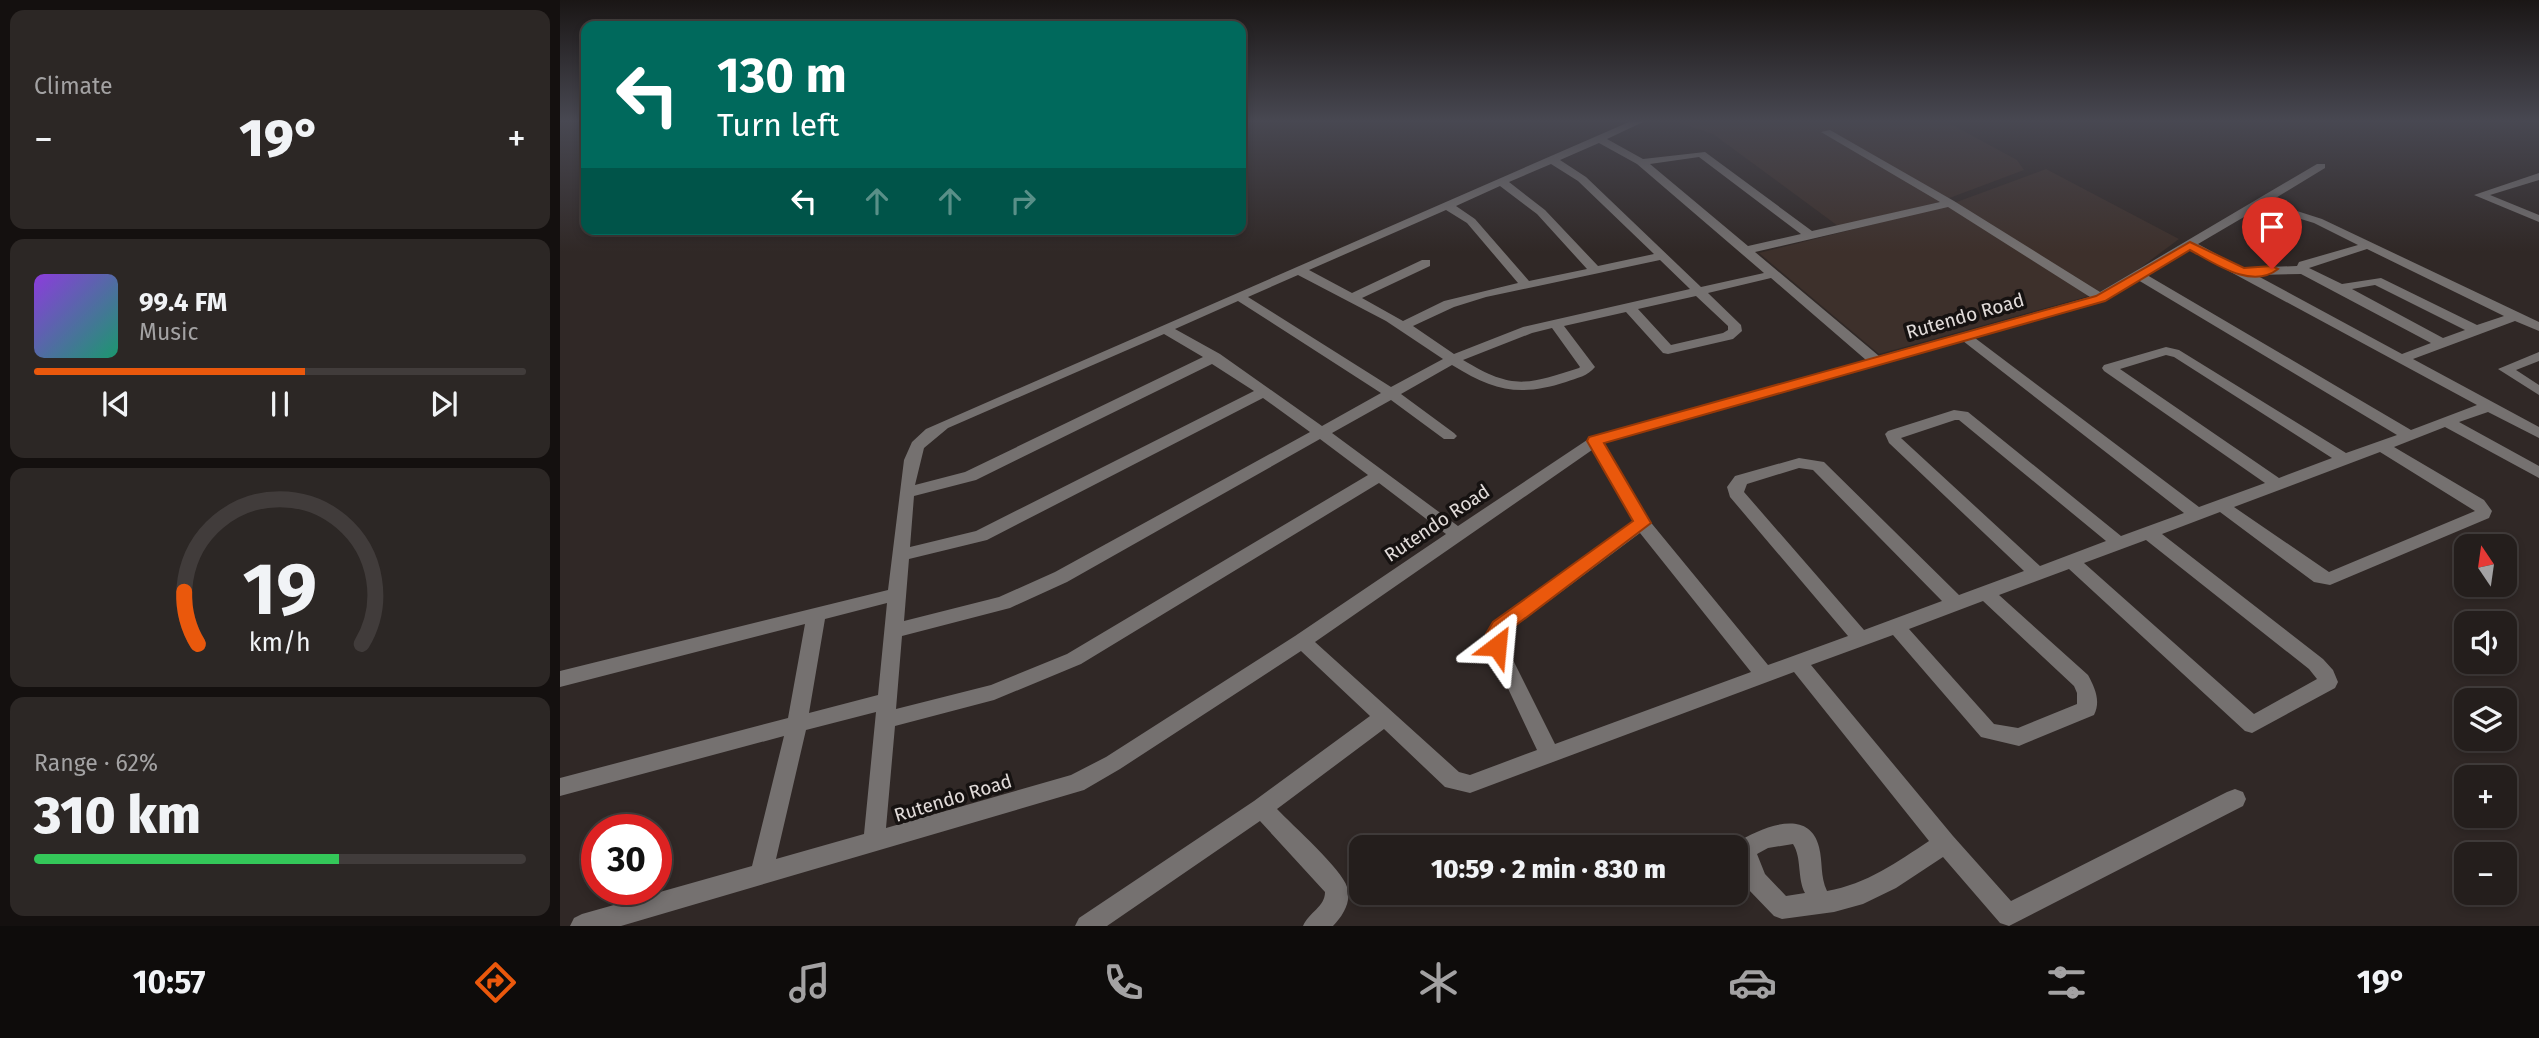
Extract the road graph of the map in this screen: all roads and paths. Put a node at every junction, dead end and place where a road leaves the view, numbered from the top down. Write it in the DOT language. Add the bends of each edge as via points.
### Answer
graph roads {
  1 [pos="1541,165"];
  2 [pos="1561,165"];
  3 [pos="1645,165"];
  4 [pos="1716,165"];
  5 [pos="1884,165"];
  6 [pos="2321,166"];
  7 [pos="2539,176"];
  8 [pos="1502,182"];
  9 [pos="1950,203"];
  10 [pos="2260,203"];
  11 [pos="1447,205"];
  12 [pos="2537,217"];
  13 [pos="1811,236"];
  14 [pos="2190,245"];
  15 [pos="2369,246"];
  16 [pos="1748,250"];
  17 [pos="1659,257"];
  18 [pos="1426,263"];
  19 [pos="1299,270"];
  20 [pos="1595,270"];
  21 [pos="2303,270"];
  22 [pos="2242,272"];
  23 [pos="1774,274"];
  24 [pos="2140,276"];
  25 [pos="1527,285"];
  26 [pos="2340,288"];
  27 [pos="1698,290"];
  28 [pos="1240,296"];
  29 [pos="1351,298"];
  30 [pos="2100,299"];
  31 [pos="1628,306"];
  32 [pos="2515,316"];
  33 [pos="1556,324"];
  34 [pos="1403,326"];
  35 [pos="2539,327"];
  36 [pos="1166,329"];
  37 [pos="2478,331"];
  38 [pos="1967,338"];
  39 [pos="2441,343"];
  40 [pos="2539,356"];
  41 [pos="1214,357"];
  42 [pos="2403,358"];
  43 [pos="1453,359"];
  44 [pos="1877,362"];
  45 [pos="2539,391"];
  46 [pos="1264,392"];
  47 [pos="1392,394"];
  48 [pos="2489,406"];
  49 [pos="2445,421"];
  50 [pos="1320,432"];
  51 [pos="2539,433"];
  52 [pos="2409,435"];
  53 [pos="1450,436"];
  54 [pos="1595,441"];
  55 [pos="2380,445"];
  56 [pos="2344,459"];
  57 [pos="2539,474"];
  58 [pos="1379,476"];
  59 [pos="2277,484"];
  60 [pos="906,493"];
  61 [pos="2221,505"];
  62 [pos="2196,514"];
  63 [pos="1642,523"];
  64 [pos="2148,532"];
  65 [pos="1458,535"];
  66 [pos="2119,543"];
  67 [pos="901,555"];
  68 [pos="2071,561"];
  69 [pos="2037,573"];
  70 [pos="1986,593"];
  71 [pos="898,594"];
  72 [pos="1956,604"];
  73 [pos="816,616"];
  74 [pos="1896,626"];
  75 [pos="894,631"];
  76 [pos="1861,639"];
  77 [pos="1302,641"];
  78 [pos="1798,663"];
  79 [pos="1765,675"];
  80 [pos="560,679"];
  81 [pos="888,710"];
  82 [pos="1387,716"];
  83 [pos="797,724"];
  84 [pos="1550,755"];
  85 [pos="560,786"];
  86 [pos="2235,799"];
  87 [pos="1262,808"];
  88 [pos="874,843"];
  89 [pos="1945,843"];
  90 [pos="761,876"];
  91 [pos="1821,902"];
  92 [pos="582,926"];
  93 [pos="1087,926"];
  94 [pos="1315,926"];
  1 -- 8 [label="street"];
  2 -- 17 [label="street" via="1582,179"];
  3 -- 16 [label="street"];
  4 -- 13 [label="street"];
  5 -- 9 [label="street"];
  6 -- 10 [label="street, Rutendo Road"];
  7 -- 12 [label="street" via="2480,195"];
  8 -- 11 [label="street"];
  8 -- 20 [label="street" via="1541,212"];
  9 -- 13 [label="street"];
  9 -- 30 [label="street"];
  10 -- 14 [label="street, Rutendo Road"];
  10 -- 15 [label="street" via="2318,221"];
  11 -- 19 [label="street"];
  11 -- 25 [label="street" via="1471,221"];
  13 -- 16 [label="street"];
  14 -- 22 [label="street"];
  14 -- 24 [label="street, Rutendo Road"];
  15 -- 21 [label="street" via="2303,264"];
  15 -- 32 [label="street"];
  16 -- 23 [label="street"];
  17 -- 20 [label="street"];
  17 -- 27 [label="street"];
  18 -- 29 [label="street"];
  19 -- 28 [label="street"];
  19 -- 29 [label="street"];
  20 -- 25 [label="street"];
  21 -- 22 [label="street"];
  21 -- 26 [label="street"];
  22 -- 42 [label="street"];
  23 -- 27 [label="street"];
  23 -- 44 [label="street"];
  24 -- 30 [label="street, Rutendo Road"];
  24 -- 52 [label="street"];
  25 -- 34 [label="street" via="1450,304"];
  26 -- 37 [label="street" via="2377,281"];
  26 -- 39 [label="street"];
  27 -- 31 [label="street"];
  27 -- 31 [label="street" via="1735,331 1668,350"];
  28 -- 36 [label="street"];
  28 -- 47 [label="street"];
  29 -- 34 [label="street"];
  30 -- 38 [label="street, Rutendo Road"];
  31 -- 33 [label="street"];
  32 -- 35 [label="street"];
  32 -- 37 [label="street"];
  33 -- 43 [label="street" via="1503,337"];
  33 -- 43 [label="street" via="1586,362 1584,371 1512,387"];
  34 -- 43 [label="street"];
  36 -- 41 [label="street"];
  36 -- 60 [label="street" via="923,436 915,446"];
  37 -- 39 [label="street"];
  38 -- 44 [label="street, Rutendo Road"];
  38 -- 62 [label="street"];
  39 -- 42 [label="street"];
  40 -- 45 [label="street" via="2505,369"];
  41 -- 46 [label="street"];
  41 -- 60 [label="street" via="970,476"];
  42 -- 48 [label="street"];
  43 -- 47 [label="street"];
  44 -- 54 [label="street, Rutendo Road"];
  46 -- 50 [label="street"];
  46 -- 67 [label="street" via="1013,522 981,536"];
  47 -- 50 [label="street"];
  47 -- 53 [label="street"];
  48 -- 49 [label="street"];
  48 -- 51 [label="street"];
  49 -- 52 [label="street"];
  49 -- 57 [label="street"];
  50 -- 58 [label="street"];
  50 -- 75 [label="street" via="1049,582 1004,603"];
  52 -- 55 [label="street"];
  54 -- 63 [label="street"];
  54 -- 65 [label="street, Rutendo Road"];
  55 -- 56 [label="street"];
  55 -- 61 [label="street" via="2478,504 2483,514 2330,579 2320,577"];
  56 -- 59 [label="street"];
  56 -- 59 [label="street" via="2179,354 2166,351 2109,368"];
  58 -- 65 [label="street"];
  58 -- 81 [label="street" via="1074,659 994,692"];
  59 -- 61 [label="street"];
  60 -- 67 [label="street"];
  61 -- 62 [label="street"];
  62 -- 64 [label="street"];
  63 -- 79 [label="street"];
  63 -- 84 [label="street" via="1496,634 1497,646"];
  64 -- 66 [label="street"];
  64 -- 68 [label="street" via="2316,664 2328,682 2252,725"];
  65 -- 77 [label="street, Rutendo Road"];
  66 -- 68 [label="street"];
  66 -- 69 [label="street" via="1969,418 1954,415 1893,434 1894,440"];
  67 -- 71 [label="street"];
  68 -- 69 [label="street"];
  69 -- 70 [label="street"];
  70 -- 72 [label="street"];
  70 -- 74 [label="street" via="2081,681 2087,709 2019,737 1988,731"];
  71 -- 73 [label="street"];
  71 -- 75 [label="street"];
  72 -- 74 [label="street"];
  72 -- 76 [label="street" via="1818,466 1799,463 1741,480 1736,493"];
  73 -- 80 [label="street"];
  73 -- 83 [label="street"];
  74 -- 76 [label="street"];
  75 -- 81 [label="street"];
  76 -- 78 [label="street"];
  77 -- 82 [label="street"];
  77 -- 88 [label="street, Rutendo Road" via="1113,764 1076,783"];
  78 -- 79 [label="street"];
  78 -- 89 [label="street"];
  79 -- 84 [label="street"];
  81 -- 83 [label="street"];
  81 -- 88 [label="street"];
  82 -- 84 [label="street" via="1453,780 1471,784"];
  82 -- 87 [label="street"];
  83 -- 85 [label="street"];
  83 -- 90 [label="street"];
  86 -- 89 [label="street" via="2008,915"];
  87 -- 93 [label="street"];
  87 -- 94 [label="street" via="1336,887 1335,908"];
  88 -- 90 [label="street, Rutendo Road"];
  89 -- 91 [label="street" via="1853,896"];
  90 -- 92 [label="street, Rutendo Road"];
}
